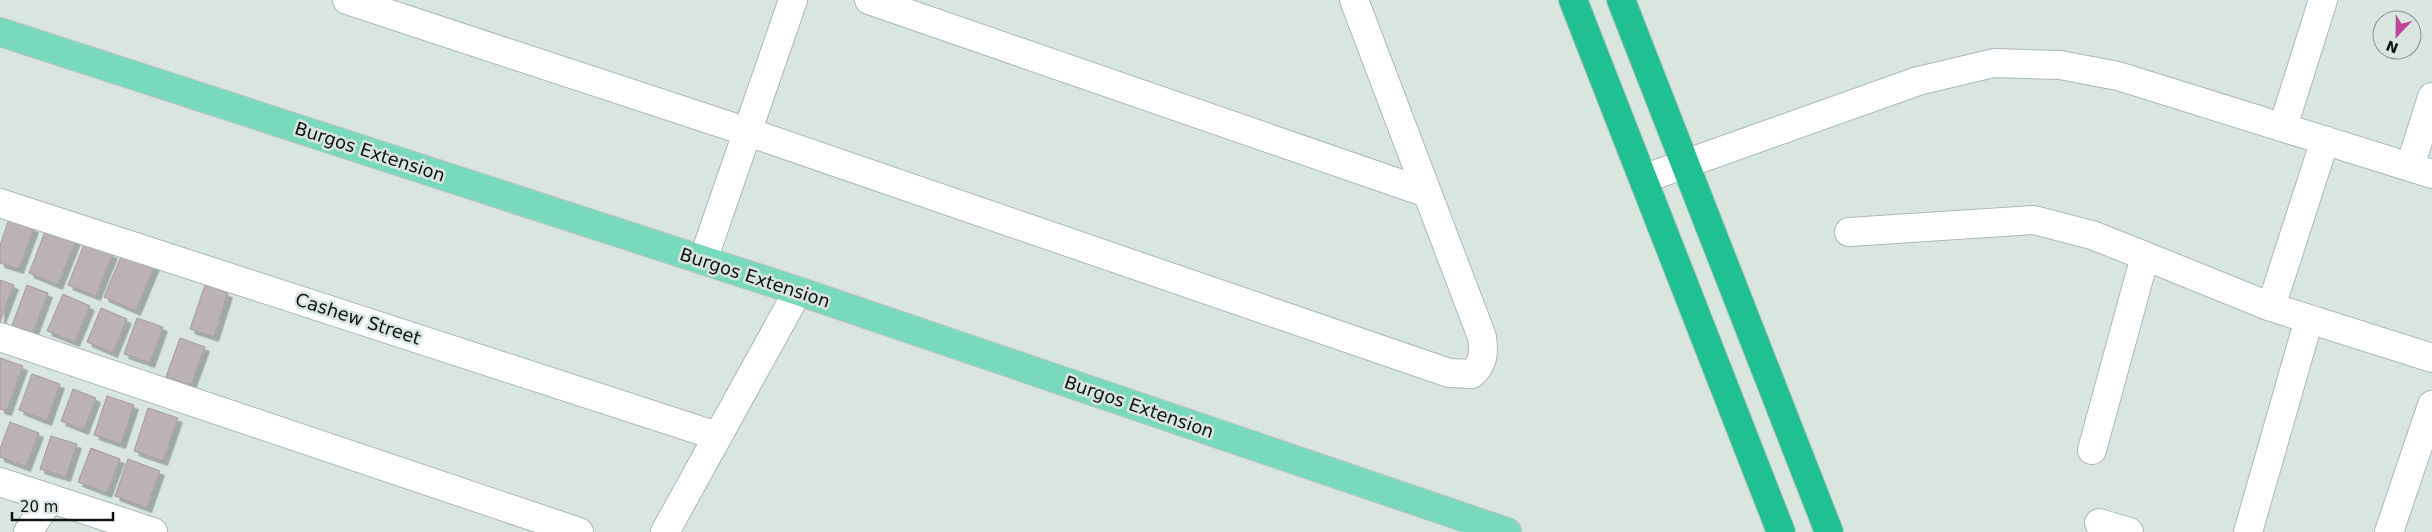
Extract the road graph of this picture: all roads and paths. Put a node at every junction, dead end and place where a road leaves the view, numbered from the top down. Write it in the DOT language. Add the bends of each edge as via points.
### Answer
graph roads {
  1 [pos="347,0"];
  2 [pos="793,0"];
  3 [pos="870,0"];
  4 [pos="1354,0"];
  5 [pos="1573,0"];
  6 [pos="1621,0"];
  7 [pos="2323,0"];
  8 [pos="0,32"];
  9 [pos="2432,97"];
  10 [pos="2283,126"];
  11 [pos="748,132"];
  12 [pos="2325,140"];
  13 [pos="1685,164"];
  14 [pos="2421,170"];
  15 [pos="1643,179"];
  16 [pos="1427,193"];
  17 [pos="0,202"];
  18 [pos="1849,232"];
  19 [pos="2145,256"];
  20 [pos="703,260"];
  21 [pos="798,291"];
  22 [pos="2271,307"];
  23 [pos="2309,319"];
  24 [pos="0,338"];
  25 [pos="2432,358"];
  26 [pos="2432,405"];
  27 [pos="717,436"];
  28 [pos="2092,450"];
  29 [pos="0,482"];
  30 [pos="50,498"];
  31 [pos="2099,522"];
  32 [pos="1466,525"];
  33 [pos="28,532"];
  34 [pos="153,532"];
  35 [pos="578,532"];
  36 [pos="665,532"];
  37 [pos="1507,532"];
  38 [pos="1781,532"];
  39 [pos="1829,532"];
  40 [pos="2129,532"];
  41 [pos="2248,532"];
  42 [pos="2389,532"];
  1 -- 11 [label="street"];
  2 -- 11 [label="street"];
  3 -- 16 [label="street"];
  4 -- 16 [label="street"];
  5 -- 15 [label="highway"];
  6 -- 13 [label="highway"];
  7 -- 10 [label="street"];
  8 -- 20 [label="main road, Burgos Extension"];
  9 -- 14 [label="street"];
  10 -- 12 [label="street"];
  10 -- 13 [label="street" via="2118,76 2060,65 1994,63 1908,84"];
  11 -- 16 [label="street" via="1448,373 1472,374 1483,359 1482,337"];
  11 -- 20 [label="street"];
  12 -- 14 [label="street"];
  12 -- 22 [label="street"];
  13 -- 15 [label="street"];
  13 -- 39 [label="highway"];
  15 -- 38 [label="highway"];
  17 -- 27 [label="street, Cashew Street"];
  18 -- 19 [label="street" via="2034,220 2092,235"];
  19 -- 22 [label="street"];
  19 -- 28 [label="street"];
  20 -- 21 [label="main road, Burgos Extension"];
  21 -- 27 [label="street"];
  21 -- 32 [label="main road, Burgos Extension"];
  22 -- 23 [label="street"];
  23 -- 25 [label="street"];
  23 -- 41 [label="street"];
  24 -- 35 [label="street"];
  26 -- 42 [label="street"];
  27 -- 36 [label="street"];
  29 -- 30 [label="street"];
  30 -- 33 [label="street"];
  30 -- 34 [label="street"];
  31 -- 40 [label="street"];
  32 -- 37 [label="main road, Burgos Extension"];
}
